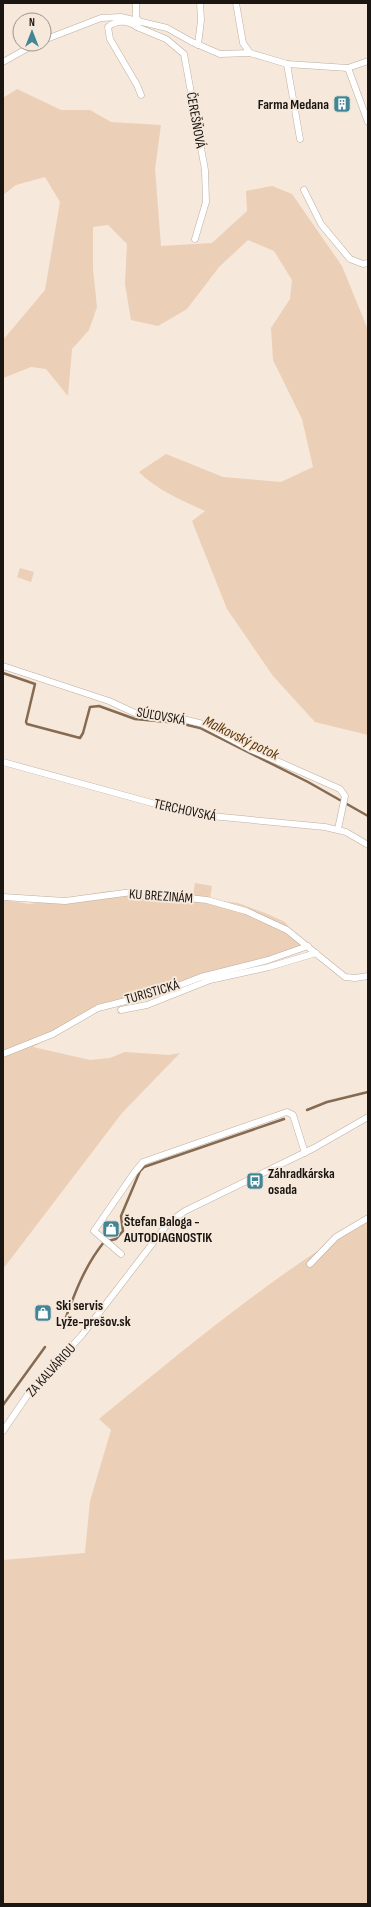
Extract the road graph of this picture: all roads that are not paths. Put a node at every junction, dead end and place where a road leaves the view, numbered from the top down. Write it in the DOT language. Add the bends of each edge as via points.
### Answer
graph roads {
  1 [pos="136,3"];
  2 [pos="200,3"];
  3 [pos="236,3"];
  4 [pos="137,22"];
  5 [pos="52,37"];
  6 [pos="243,43"];
  7 [pos="198,45"];
  8 [pos="21,52"];
  9 [pos="239,52"];
  10 [pos="250,53"];
  11 [pos="368,61"];
  12 [pos="3,62"];
  13 [pos="287,64"];
  14 [pos="348,68"];
  15 [pos="141,95"];
  16 [pos="368,122"];
  17 [pos="300,139"];
  18 [pos="304,190"];
  19 [pos="195,239"];
  20 [pos="368,263"];
  21 [pos="3,666"];
  22 [pos="3,762"];
  23 [pos="338,829"];
  24 [pos="368,845"];
  25 [pos="3,897"];
  26 [pos="308,946"];
  27 [pos="316,953"];
  28 [pos="368,976"];
  29 [pos="121,1010"];
  30 [pos="3,1054"];
  31 [pos="368,1117"];
  32 [pos="305,1153"];
  33 [pos="368,1218"];
  34 [pos="121,1254"];
  35 [pos="310,1264"];
  36 [pos="3,1431"];
  1 -- 4 [label="street"];
  2 -- 7 [label="street"];
  3 -- 6 [label="street"];
  4 -- 5 [label="street, ČEREŠŇOVÁ" via="121,16 101,18"];
  4 -- 7 [label="street, ČEREŠŇOVÁ" via="167,28"];
  4 -- 15 [label="street, ČEREŠŇOVÁ" via="119,22 108,27 108,32"];
  4 -- 19 [label="street, ČEREŠŇOVÁ" via="166,39 184,54 205,170 206,202"];
  6 -- 9 [label="street"];
  6 -- 10 [label="street"];
  7 -- 9 [label="street, ČEREŠŇOVÁ" via="220,54"];
  8 -- 12 [label="street"];
  9 -- 10 [label="street, ČEREŠŇOVÁ"];
  10 -- 13 [label="street, ČEREŠŇOVÁ"];
  11 -- 14 [label="street"];
  13 -- 14 [label="street, ČEREŠŇOVÁ"];
  13 -- 17 [label="street"];
  14 -- 16 [label="street"];
  18 -- 20 [label="street" via="321,224 350,259 363,264"];
  21 -- 23 [label="street, SÚĽOVSKÁ" via="109,701 135,713 203,724 250,749 340,789 345,796"];
  22 -- 23 [label="street, TERCHOVSKÁ" via="181,811"];
  23 -- 24 [label="street, TERCHOVSKÁ"];
  25 -- 26 [label="street, KU BREZINÁM" via="65,902 132,892 207,900 246,911 286,930"];
  26 -- 27 [label="street, KU BREZINÁM"];
  26 -- 30 [label="street, TURISTICKÁ" via="268,960 201,977 165,991 98,1008 53,1034"];
  27 -- 28 [label="street, KU BREZINÁM" via="345,977"];
  27 -- 29 [label="street, TURISTICKÁ" via="210,980 147,1005"];
  31 -- 32 [label="street, ZA KALVÁRIOU"];
  32 -- 34 [label="street" via="293,1115 287,1112 143,1162 94,1232"];
  32 -- 36 [label="street, ZA KALVÁRIOU" via="185,1211 169,1222 82,1335 29,1393"];
  33 -- 35 [label="street" via="336,1237"];
}
